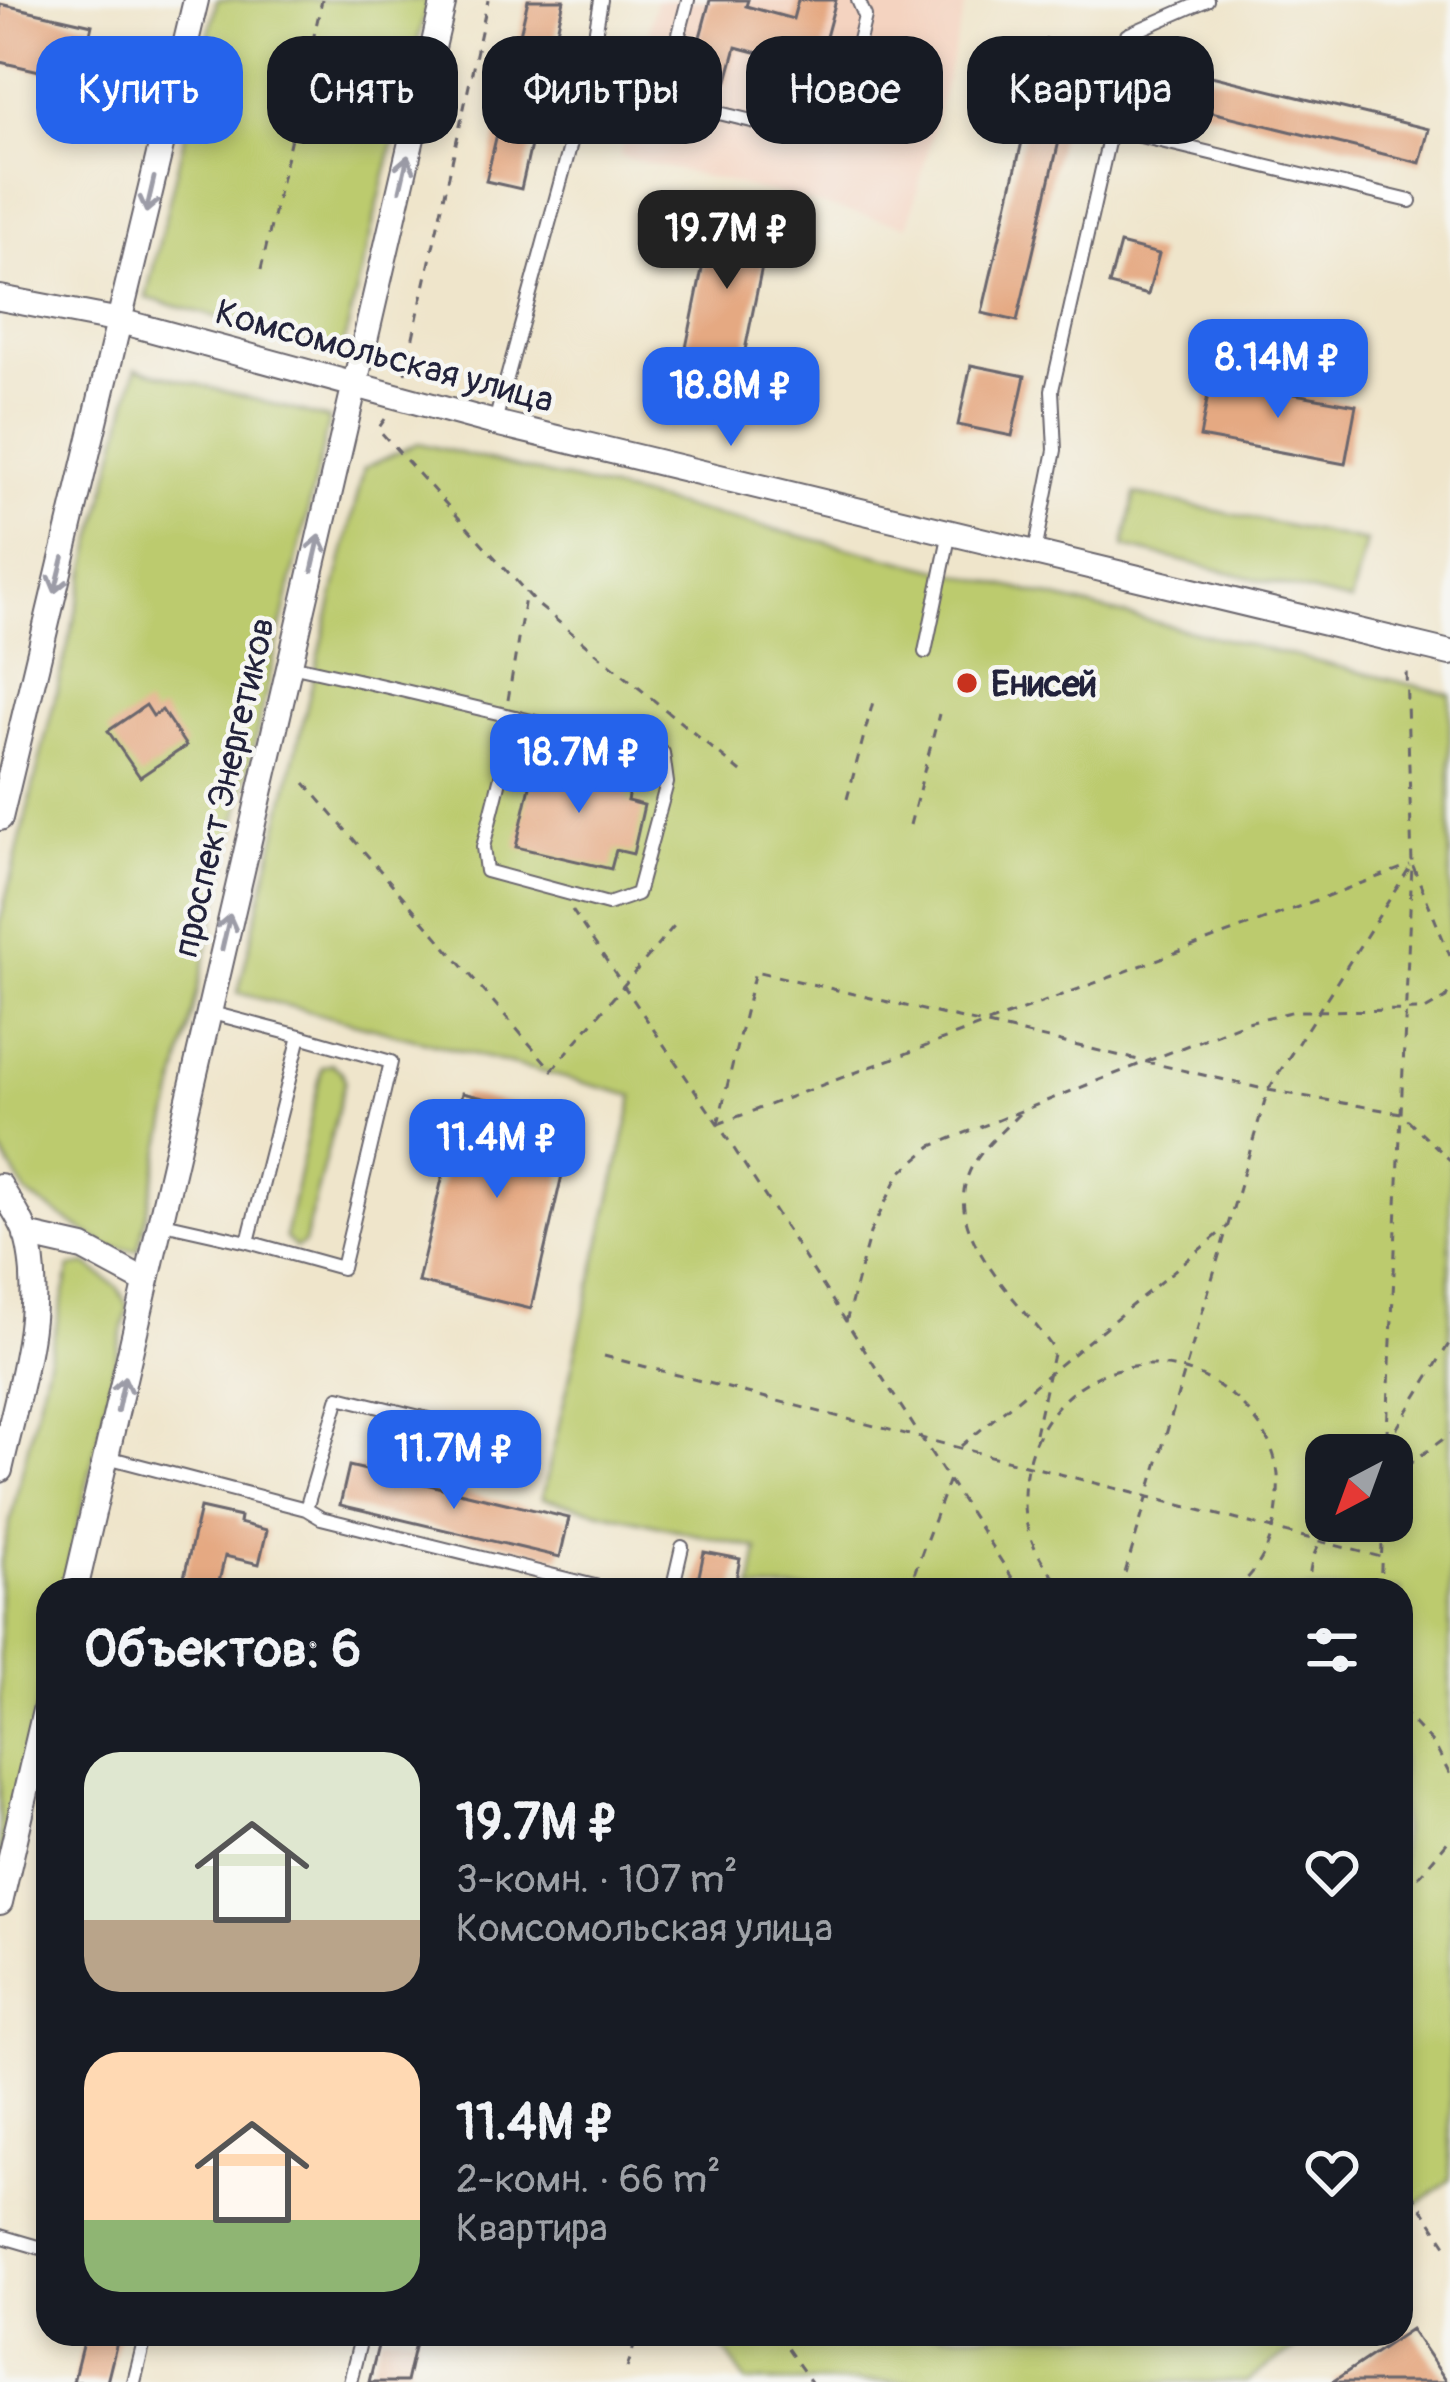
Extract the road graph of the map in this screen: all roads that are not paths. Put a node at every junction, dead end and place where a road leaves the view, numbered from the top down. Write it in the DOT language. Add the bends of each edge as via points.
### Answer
graph roads {
  1 [pos="444,0"];
  2 [pos="601,0"];
  3 [pos="688,0"];
  4 [pos="858,0"];
  5 [pos="1207,0"];
  6 [pos="192,1"];
  7 [pos="595,36"];
  8 [pos="679,36"];
  9 [pos="1127,36"];
  10 [pos="722,114"];
  11 [pos="571,144"];
  12 [pos="1108,144"];
  13 [pos="1173,144"];
  14 [pos="1410,201"];
  15 [pos="0,298"];
  16 [pos="119,321"];
  17 [pos="355,387"];
  18 [pos="494,423"];
  19 [pos="950,532"];
  20 [pos="1035,552"];
  21 [pos="925,652"];
  22 [pos="1450,653"];
  23 [pos="289,664"];
  24 [pos="516,717"];
  25 [pos="0,818"];
  26 [pos="207,1012"];
  27 [pos="300,1036"];
  28 [pos="0,1186"];
  29 [pos="159,1222"];
  30 [pos="26,1234"];
  31 [pos="248,1242"];
  32 [pos="146,1282"];
  33 [pos="485,1433"];
  34 [pos="107,1457"];
  35 [pos="0,1470"];
  36 [pos="307,1509"];
  37 [pos="682,1547"];
  38 [pos="544,1573"];
  39 [pos="78,1578"];
  40 [pos="543,1578"];
  41 [pos="564,1578"];
  42 [pos="675,1578"];
  43 [pos="36,1750"];
  44 [pos="0,1904"];
  45 [pos="0,2236"];
  46 [pos="36,2246"];
  47 [pos="143,2346"];
  48 [pos="359,2346"];
  49 [pos="134,2382"];
  50 [pos="350,2382"];
  17 -- 1 [label="street, проспект Энергетиков, one-way"];
  2 -- 7 [label="lane"];
  3 -- 8 [label="lane"];
  4 -- 10 [label="lane" via="865,16 837,130 817,137"];
  5 -- 9 [label="lane"];
  6 -- 16 [label="street, one-way"];
  11 -- 18 [label="lane"];
  12 -- 20 [label="lane" via="1052,390 1055,450"];
  13 -- 14 [label="lane"];
  15 -- 16 [label="street, Комсомольская улица"];
  16 -- 17 [label="street, Комсомольская улица"];
  16 -- 25 [label="street, one-way"];
  17 -- 18 [label="street, Комсомольская улица"];
  23 -- 17 [label="street, проспект Энергетиков, one-way"];
  18 -- 19 [label="street, Комсомольская улица"];
  19 -- 20 [label="street, Комсомольская улица"];
  19 -- 21 [label="lane"];
  20 -- 22 [label="street, Комсомольская улица"];
  23 -- 24 [label="lane"];
  26 -- 23 [label="street, проспект Энергетиков, one-way"];
  24 -- 24 [label="lane" via="663,753 667,783 637,894 608,904 486,871 483,847"];
  26 -- 27 [label="lane"];
  26 -- 29 [label="street, проспект Энергетиков"];
  27 -- 31 [label="lane"];
  27 -- 31 [label="lane" via="391,1062 342,1268"];
  28 -- 30 [label="street"];
  29 -- 31 [label="lane"];
  29 -- 32 [label="street, проспект Энергетиков"];
  30 -- 32 [label="street" via="83,1249"];
  30 -- 35 [label="street" via="33,1299"];
  34 -- 32 [label="street, проспект Энергетиков, one-way"];
  33 -- 36 [label="lane" via="339,1396"];
  34 -- 36 [label="lane"];
  34 -- 39 [label="street, проспект Энергетиков"];
  36 -- 38 [label="lane"];
  37 -- 42 [label="lane"];
  38 -- 40 [label="lane"];
  38 -- 41 [label="lane"];
  43 -- 44 [label="street"];
  45 -- 46 [label="lane"];
  47 -- 49 [label="lane"];
  48 -- 50 [label="lane"];
}
